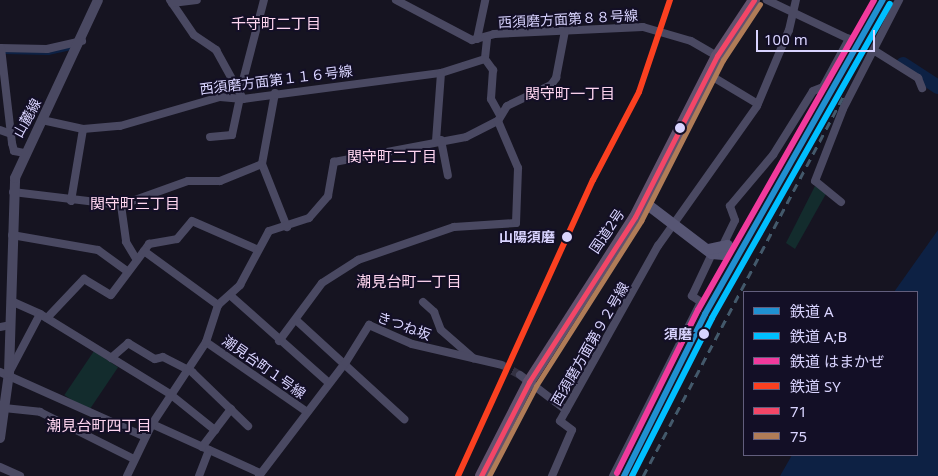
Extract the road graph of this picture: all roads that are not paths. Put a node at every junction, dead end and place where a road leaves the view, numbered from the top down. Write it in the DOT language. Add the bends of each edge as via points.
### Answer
graph roads {
  1 [pos="98,0"];
  2 [pos="197,0"];
  3 [pos="396,0"];
  4 [pos="485,0"];
  5 [pos="767,0"];
  6 [pos="796,0"];
  7 [pos="899,0"];
  8 [pos="171,1"];
  9 [pos="261,1"];
  10 [pos="750,1"];
  11 [pos="794,13"];
  12 [pos="565,31"];
  13 [pos="487,39"];
  14 [pos="83,40"];
  15 [pos="477,40"];
  16 [pos="1,50"];
  17 [pos="875,52"];
  18 [pos="717,56"];
  19 [pos="485,59"];
  20 [pos="440,73"];
  21 [pos="708,74"];
  22 [pos="922,88"];
  23 [pos="275,93"];
  24 [pos="241,96"];
  25 [pos="758,104"];
  26 [pos="499,118"];
  27 [pos="42,120"];
  28 [pos="83,128"];
  29 [pos="0,130"];
  30 [pos="11,134"];
  31 [pos="210,136"];
  32 [pos="438,141"];
  33 [pos="24,153"];
  34 [pos="262,164"];
  35 [pos="448,175"];
  36 [pos="14,192"];
  37 [pos="71,201"];
  38 [pos="643,202"];
  39 [pos="841,202"];
  40 [pos="121,205"];
  41 [pos="674,223"];
  42 [pos="287,227"];
  43 [pos="12,235"];
  44 [pos="724,243"];
  45 [pos="256,249"];
  46 [pos="144,251"];
  47 [pos="709,253"];
  48 [pos="137,260"];
  49 [pos="128,272"];
  50 [pos="231,296"];
  51 [pos="11,302"];
  52 [pos="423,302"];
  53 [pos="218,305"];
  54 [pos="44,316"];
  55 [pos="296,320"];
  56 [pos="5,326"];
  57 [pos="280,341"];
  58 [pos="206,342"];
  59 [pos="111,358"];
  60 [pos="475,359"];
  61 [pos="346,362"];
  62 [pos="502,365"];
  63 [pos="4,372"];
  64 [pos="187,372"];
  65 [pos="525,378"];
  66 [pos="329,383"];
  67 [pos="170,394"];
  68 [pos="4,408"];
  69 [pos="231,409"];
  70 [pos="566,410"];
  71 [pos="307,412"];
  72 [pos="404,419"];
  73 [pos="152,424"];
  74 [pos="248,426"];
  75 [pos="215,430"];
  76 [pos="145,437"];
  77 [pos="0,438"];
  78 [pos="206,449"];
  79 [pos="134,459"];
  80 [pos="0,467"];
  81 [pos="259,475"];
  82 [pos="20,476"];
  83 [pos="127,476"];
  84 [pos="200,476"];
  85 [pos="481,476"];
  86 [pos="552,476"];
  87 [pos="613,476"];
  1 -- 14 [label="street, 山麓線"];
  2 -- 8 [label="street"];
  3 -- 15 [label="street, 西須磨方面第８８号線" via="455,33"];
  4 -- 15 [label="street"];
  5 -- 11 [label="street"];
  6 -- 11 [label="street, 西須磨方面第９２号線"];
  7 -- 17 [label="street"];
  8 -- 24 [label="street" via="194,35 216,50"];
  9 -- 24 [label="street"];
  10 -- 18 [label="highway, 国道2号"];
  11 -- 25 [label="street, 西須磨方面第９２号線"];
  11 -- 44 [label="street" via="849,39 823,87 813,91 773,155 730,206 735,220"];
  12 -- 13 [label="street, 西須磨方面第８８号線" via="494,34"];
  12 -- 18 [label="street, 西須磨方面第８８号線" via="643,27 691,41"];
  12 -- 26 [label="street" via="560,65 551,86 507,106"];
  13 -- 15 [label="street, 西須磨方面第８８号線"];
  13 -- 19 [label="street"];
  14 -- 16 [label="street" via="47,49"];
  14 -- 27 [label="street, 山麓線"];
  16 -- 30 [label="street"];
  17 -- 22 [label="street" via="918,78"];
  17 -- 39 [label="street" via="847,101 815,181"];
  18 -- 21 [label="highway, 国道2号"];
  19 -- 20 [label="street, 西須磨方面第１１６号線"];
  19 -- 26 [label="street" via="493,70 491,99"];
  20 -- 23 [label="street, 西須磨方面第１１６号線"];
  20 -- 32 [label="street"];
  21 -- 25 [label="street"];
  21 -- 38 [label="highway, 国道2号"];
  23 -- 24 [label="street, 西須磨方面第１１６号線"];
  23 -- 34 [label="street"];
  24 -- 28 [label="street, 西須磨方面第１１６号線" via="220,97 120,126"];
  24 -- 31 [label="street" via="232,134"];
  25 -- 41 [label="street, 西須磨方面第９２号線"];
  26 -- 32 [label="street" via="466,137"];
  26 -- 55 [label="street" via="518,168 516,223 454,227 358,260 322,284"];
  27 -- 28 [label="street, 西須磨方面第１１６号線"];
  27 -- 33 [label="street, 山麓線"];
  28 -- 37 [label="street"];
  29 -- 30 [label="street"];
  30 -- 33 [label="street" via="14,151"];
  32 -- 35 [label="street"];
  32 -- 42 [label="street" via="334,162 328,196 309,218"];
  33 -- 36 [label="street, 山麓線"];
  34 -- 40 [label="street" via="220,180 188,181"];
  34 -- 42 [label="street"];
  36 -- 37 [label="street"];
  36 -- 43 [label="street, 山麓線"];
  37 -- 40 [label="street"];
  38 -- 41 [label="main road"];
  38 -- 65 [label="highway, 国道2号"];
  40 -- 48 [label="street" via="126,242"];
  41 -- 47 [label="main road"];
  41 -- 70 [label="street, 西須磨方面第９２号線"];
  42 -- 45 [label="street" via="269,231"];
  43 -- 49 [label="street" via="98,250"];
  43 -- 51 [label="street, 山麓線"];
  44 -- 47 [label="main road" via="727,250 723,254"];
  45 -- 46 [label="street" via="192,221 177,239 149,244"];
  45 -- 50 [label="street"];
  46 -- 48 [label="street"];
  46 -- 53 [label="street"];
  47 -- 87 [label="street" via="692,296 701,302"];
  48 -- 49 [label="street"];
  49 -- 54 [label="street" via="110,295 84,279"];
  50 -- 53 [label="street"];
  50 -- 57 [label="street"];
  51 -- 54 [label="street"];
  51 -- 56 [label="street, 山麓線"];
  52 -- 60 [label="street" via="434,312 441,330"];
  53 -- 58 [label="street"];
  54 -- 59 [label="street"];
  54 -- 63 [label="street"];
  55 -- 57 [label="street"];
  55 -- 61 [label="street"];
  56 -- 63 [label="street, 山麓線"];
  57 -- 66 [label="street"];
  58 -- 64 [label="street"];
  58 -- 71 [label="street, 潮見台町１号線"];
  59 -- 64 [label="street" via="128,343"];
  59 -- 67 [label="street"];
  60 -- 61 [label="street, きつね坂" via="412,344 369,325"];
  60 -- 62 [label="street, きつね坂"];
  61 -- 66 [label="street"];
  61 -- 72 [label="street"];
  63 -- 68 [label="street, 山麓線"];
  63 -- 76 [label="street"];
  64 -- 67 [label="street"];
  64 -- 69 [label="street"];
  65 -- 70 [label="street"];
  65 -- 85 [label="highway, 国道2号"];
  66 -- 71 [label="street"];
  67 -- 73 [label="street"];
  67 -- 75 [label="street"];
  68 -- 77 [label="street, 山麓線"];
  68 -- 79 [label="street" via="40,412"];
  69 -- 74 [label="street"];
  69 -- 75 [label="street"];
  70 -- 86 [label="street, 西須磨方面第９２号線" via="560,421 572,430"];
  71 -- 81 [label="street"];
  73 -- 76 [label="street"];
  73 -- 78 [label="street"];
  75 -- 78 [label="street"];
  76 -- 79 [label="street"];
  78 -- 81 [label="street"];
  78 -- 84 [label="street"];
  79 -- 83 [label="street"];
  80 -- 82 [label="street"];
}
